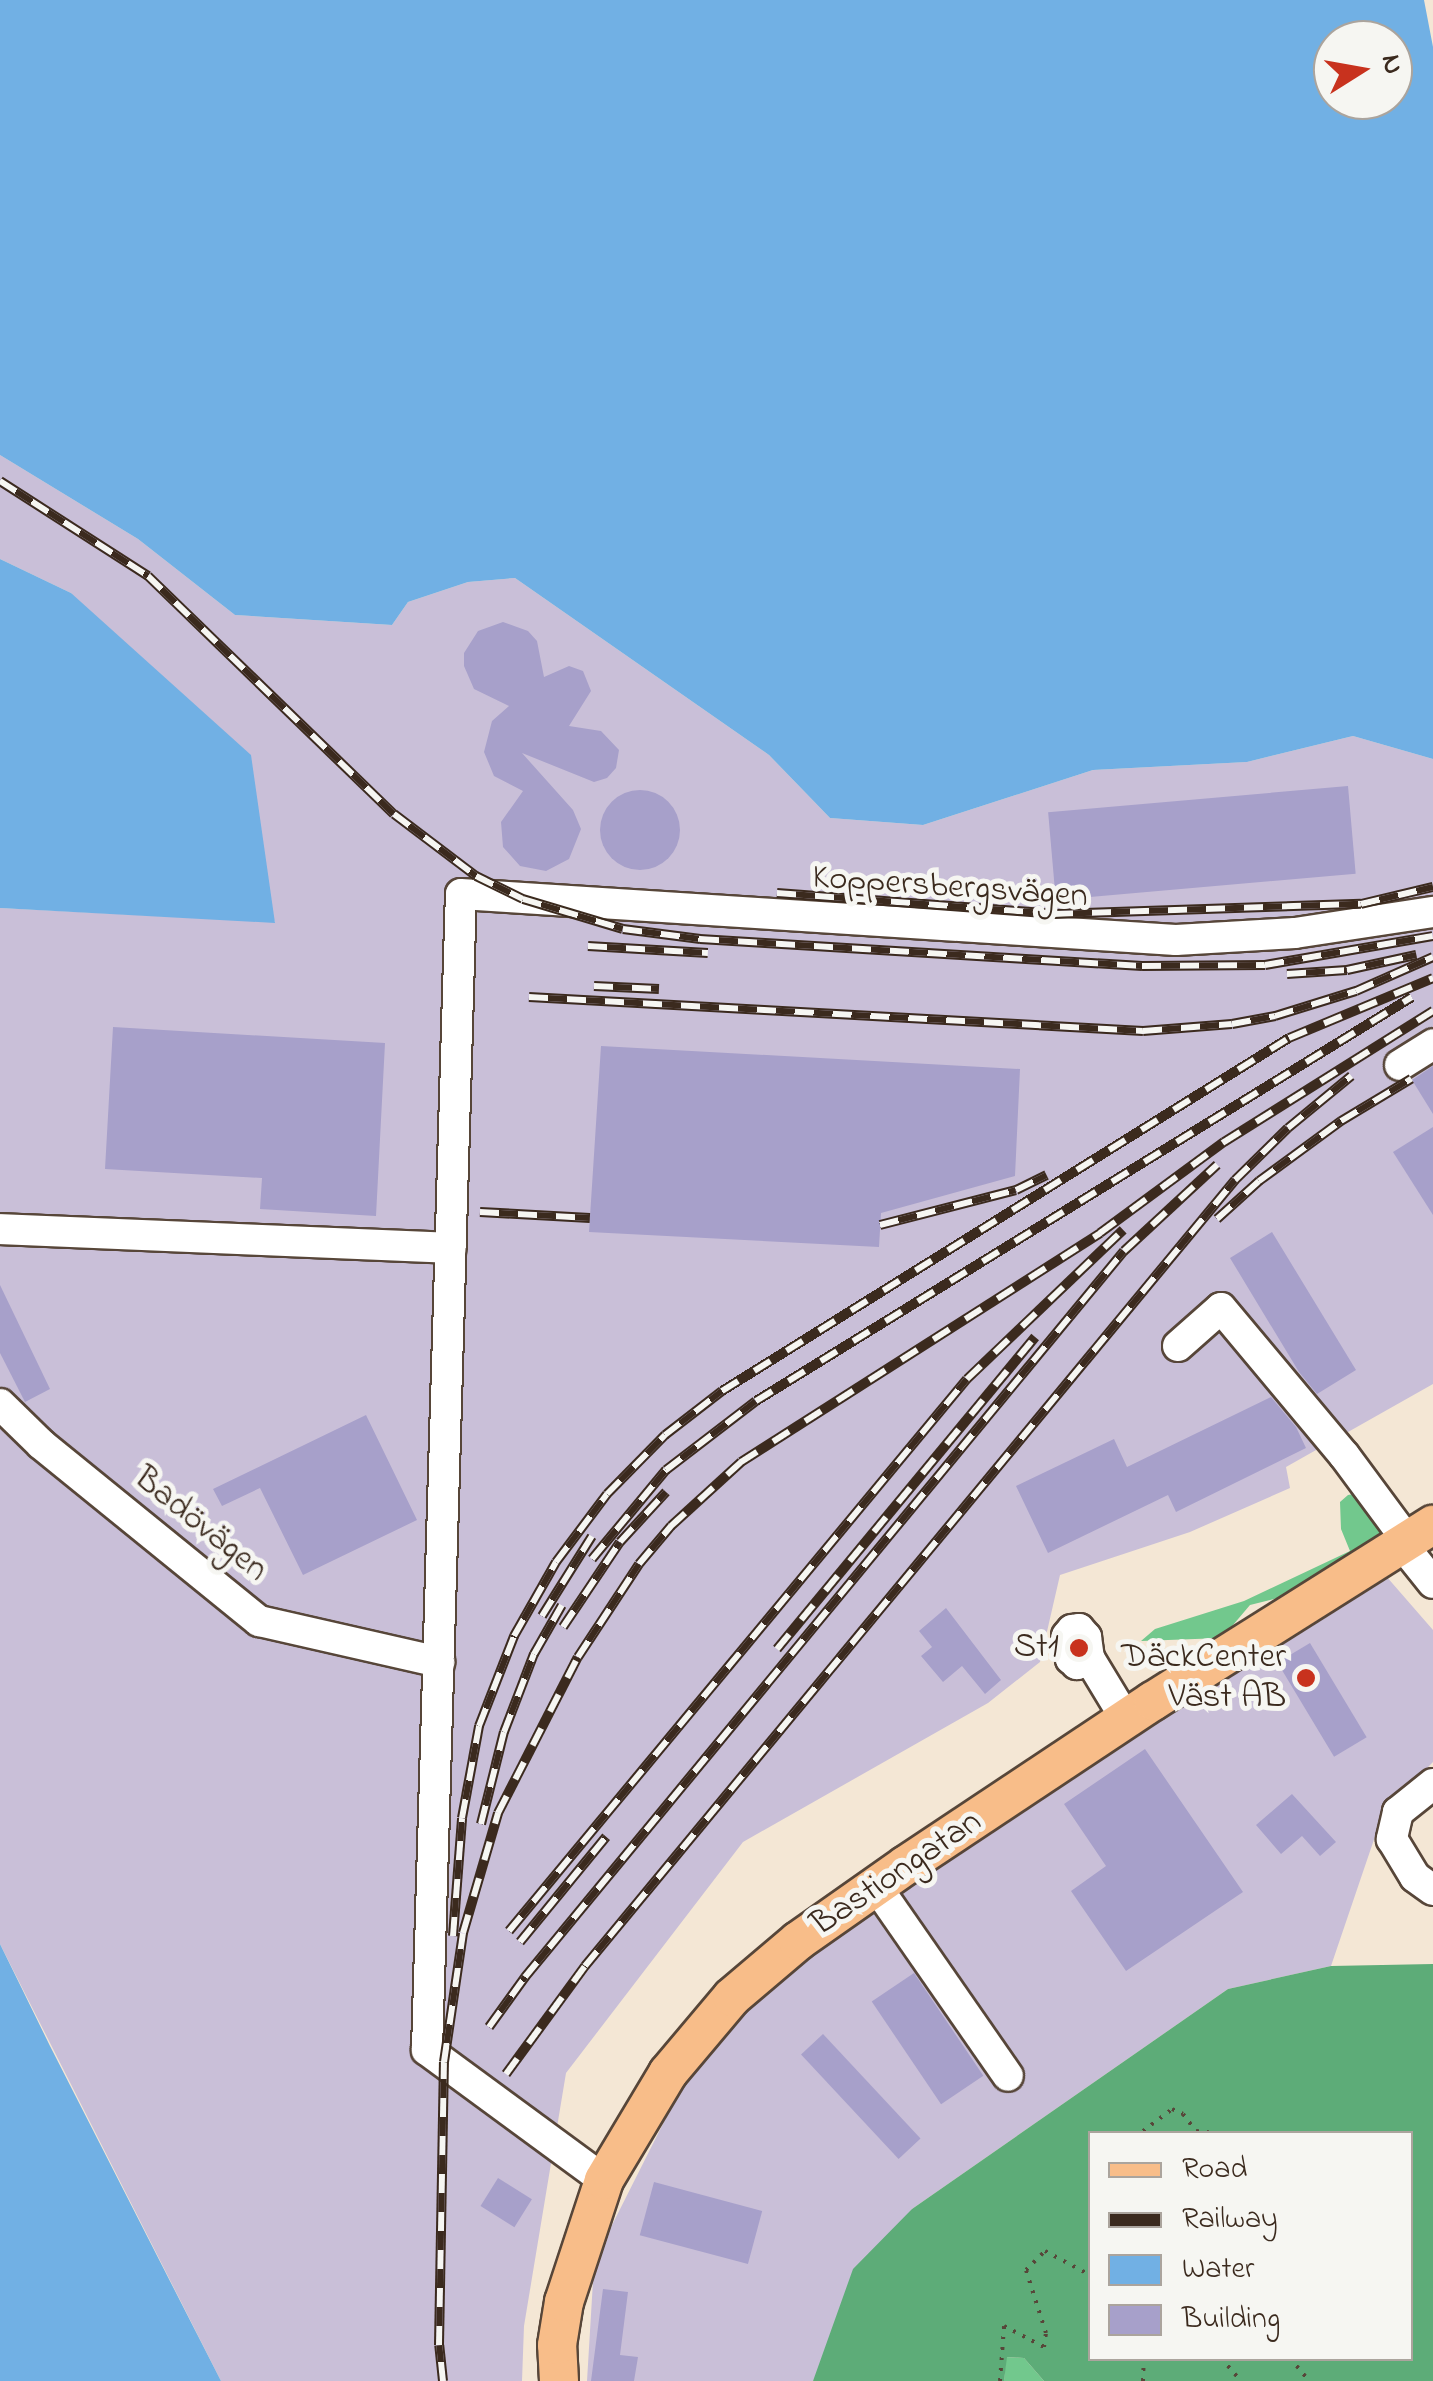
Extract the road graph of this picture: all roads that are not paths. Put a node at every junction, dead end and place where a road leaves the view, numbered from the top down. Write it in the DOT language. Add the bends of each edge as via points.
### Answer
graph roads {
  1 [pos="1433,912"];
  2 [pos="1433,1044"];
  3 [pos="1400,1065"];
  4 [pos="0,1230"];
  5 [pos="450,1248"];
  6 [pos="1178,1346"];
  7 [pos="0,1404"];
  8 [pos="1414,1536"];
  9 [pos="1433,1583"];
  10 [pos="1090,1660"];
  11 [pos="438,1662"];
  12 [pos="1126,1719"];
  13 [pos="1433,1784"];
  14 [pos="876,1886"];
  15 [pos="1433,1890"];
  16 [pos="1008,2076"];
  17 [pos="604,2180"];
  18 [pos="558,2381"];
  1 -- 5 [label="street, Koppersbergsvägen" via="1326,930 1176,940 461,894"];
  2 -- 3 [label="street"];
  4 -- 5 [label="street"];
  5 -- 11 [label="street"];
  6 -- 8 [label="street" via="1222,1308"];
  7 -- 11 [label="street, Badövägen" via="259,1621"];
  8 -- 9 [label="street"];
  8 -- 12 [label="main road, Bastiongatan"];
  10 -- 12 [label="street"];
  11 -- 17 [label="street" via="427,2050"];
  12 -- 14 [label="main road, Bastiongatan"];
  13 -- 15 [label="street" via="1398,1812 1392,1839 1415,1877"];
  14 -- 16 [label="street"];
  14 -- 17 [label="main road, Bastiongatan" via="732,1997 668,2073"];
  17 -- 18 [label="main road, Bastiongatan" via="564,2302"];
}
